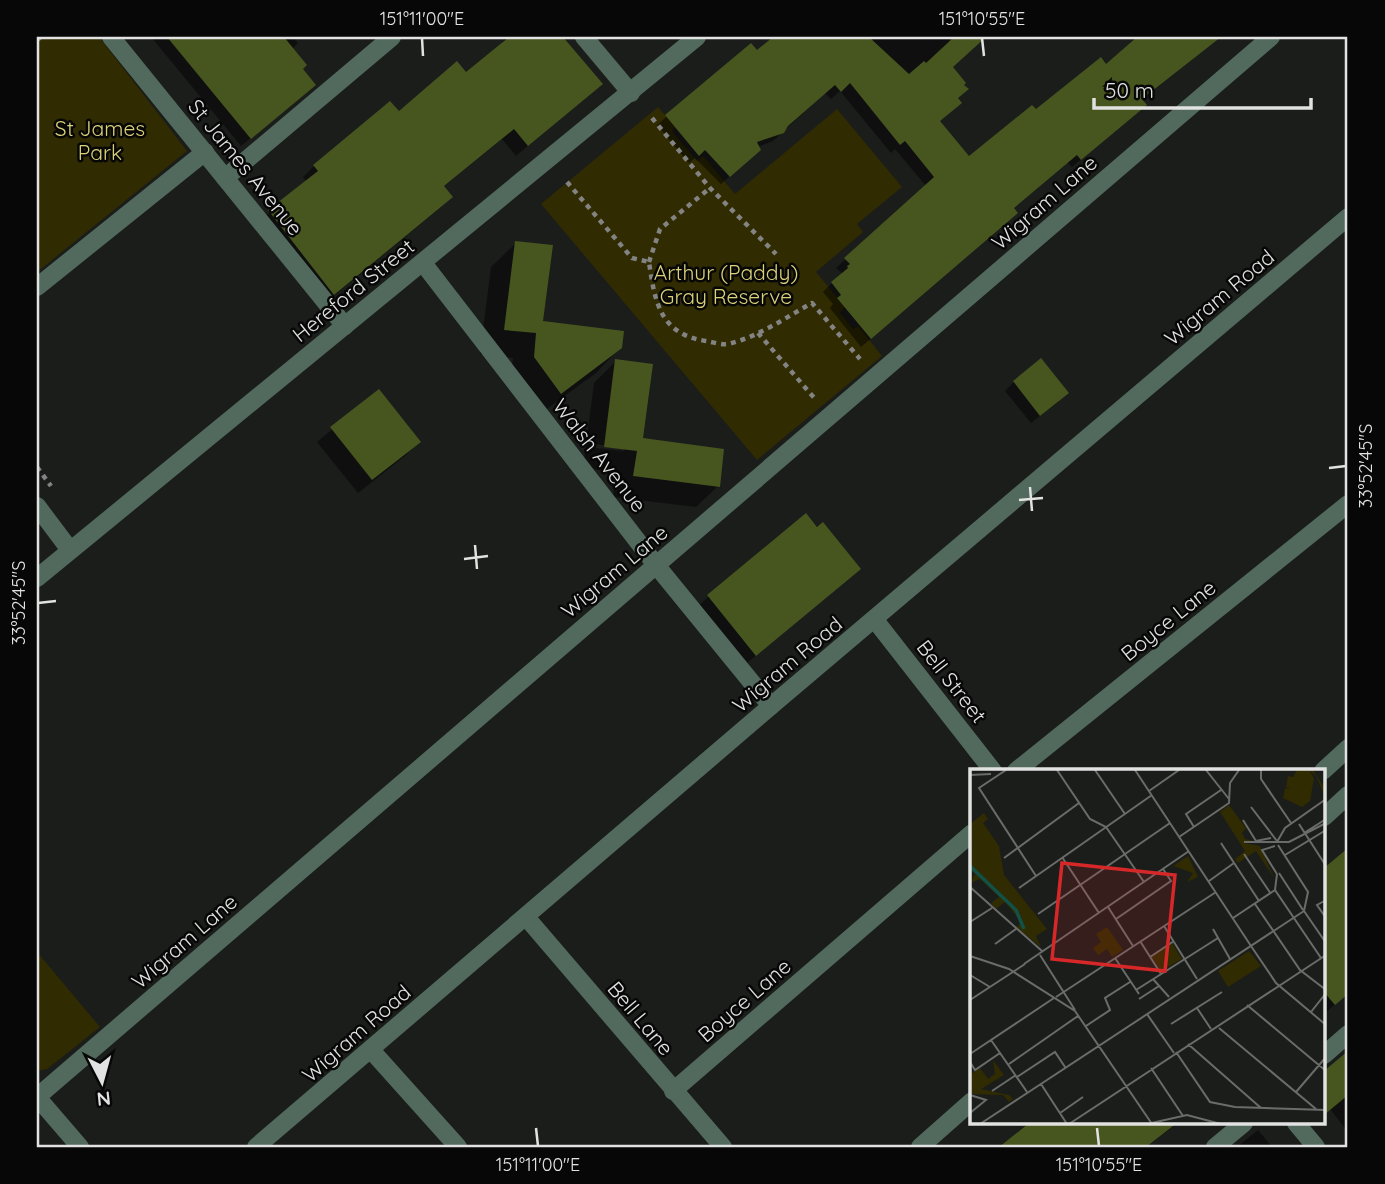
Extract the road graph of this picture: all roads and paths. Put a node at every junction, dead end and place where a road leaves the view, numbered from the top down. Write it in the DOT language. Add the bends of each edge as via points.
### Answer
graph roads {
  1 [pos="41,37"];
  2 [pos="111,37"];
  3 [pos="392,37"];
  4 [pos="584,37"];
  5 [pos="697,37"];
  6 [pos="1271,37"];
  7 [pos="37,40"];
  8 [pos="631,93"];
  9 [pos="652,118"];
  10 [pos="205,152"];
  11 [pos="225,178"];
  12 [pos="567,183"];
  13 [pos="710,188"];
  14 [pos="1348,217"];
  15 [pos="776,254"];
  16 [pos="423,262"];
  17 [pos="649,262"];
  18 [pos="37,288"];
  19 [pos="345,326"];
  20 [pos="758,333"];
  21 [pos="876,378"];
  22 [pos="823,408"];
  23 [pos="1348,504"];
  24 [pos="37,506"];
  25 [pos="70,550"];
  26 [pos="656,565"];
  27 [pos="37,578"];
  28 [pos="874,620"];
  29 [pos="771,706"];
  30 [pos="1348,748"];
  31 [pos="991,769"];
  32 [pos="1018,769"];
  33 [pos="1325,769"];
  34 [pos="1348,795"];
  35 [pos="1326,815"];
  36 [pos="970,835"];
  37 [pos="526,917"];
  38 [pos="1348,1034"];
  39 [pos="371,1050"];
  40 [pos="1326,1053"];
  41 [pos="673,1091"];
  42 [pos="970,1103"];
  43 [pos="1243,1124"];
  44 [pos="1297,1124"];
  45 [pos="80,1147"];
  46 [pos="256,1147"];
  47 [pos="458,1147"];
  48 [pos="723,1147"];
  49 [pos="920,1147"];
  50 [pos="1215,1147"];
  51 [pos="1316,1147"];
  1 -- 7 [label="path"];
  2 -- 10 [label="street, St James Avenue"];
  3 -- 11 [label="street"];
  4 -- 8 [label="street"];
  5 -- 8 [label="street, Hereford Street"];
  6 -- 21 [label="street, Wigram Lane"];
  8 -- 16 [label="street, Hereford Street"];
  9 -- 13 [label="path"];
  10 -- 11 [label="street, St James Avenue"];
  10 -- 18 [label="street"];
  11 -- 19 [label="street, St James Avenue"];
  12 -- 17 [label="path" via="632,258"];
  13 -- 15 [label="path"];
  13 -- 17 [label="path" via="660,229"];
  14 -- 28 [label="street, Wigram Road"];
  16 -- 19 [label="street, Hereford Street"];
  16 -- 26 [label="street, Walsh Avenue"];
  17 -- 20 [label="path" via="653,291 665,322 687,338 726,345"];
  19 -- 25 [label="street, Hereford Street"];
  20 -- 21 [label="path" via="812,303"];
  20 -- 22 [label="path"];
  21 -- 26 [label="street, Wigram Lane"];
  23 -- 32 [label="street, Boyce Lane"];
  24 -- 25 [label="street"];
  25 -- 27 [label="street, Hereford Street"];
  26 -- 29 [label="street, Walsh Avenue"];
  26 -- 45 [label="street, Wigram Lane" via="37,1097"];
  28 -- 29 [label="street, Wigram Road"];
  28 -- 31 [label="street, Bell Street"];
  29 -- 37 [label="street, Wigram Road"];
  30 -- 33 [label="street"];
  34 -- 35 [label="street"];
  36 -- 41 [label="street, Boyce Lane"];
  37 -- 39 [label="street, Wigram Road"];
  37 -- 41 [label="street, Bell Lane"];
  38 -- 40 [label="street"];
  39 -- 46 [label="street, Wigram Road"];
  39 -- 47 [label="street"];
  41 -- 48 [label="street, Bell Lane"];
  42 -- 49 [label="street"];
  43 -- 50 [label="street"];
  44 -- 51 [label="street"];
}
